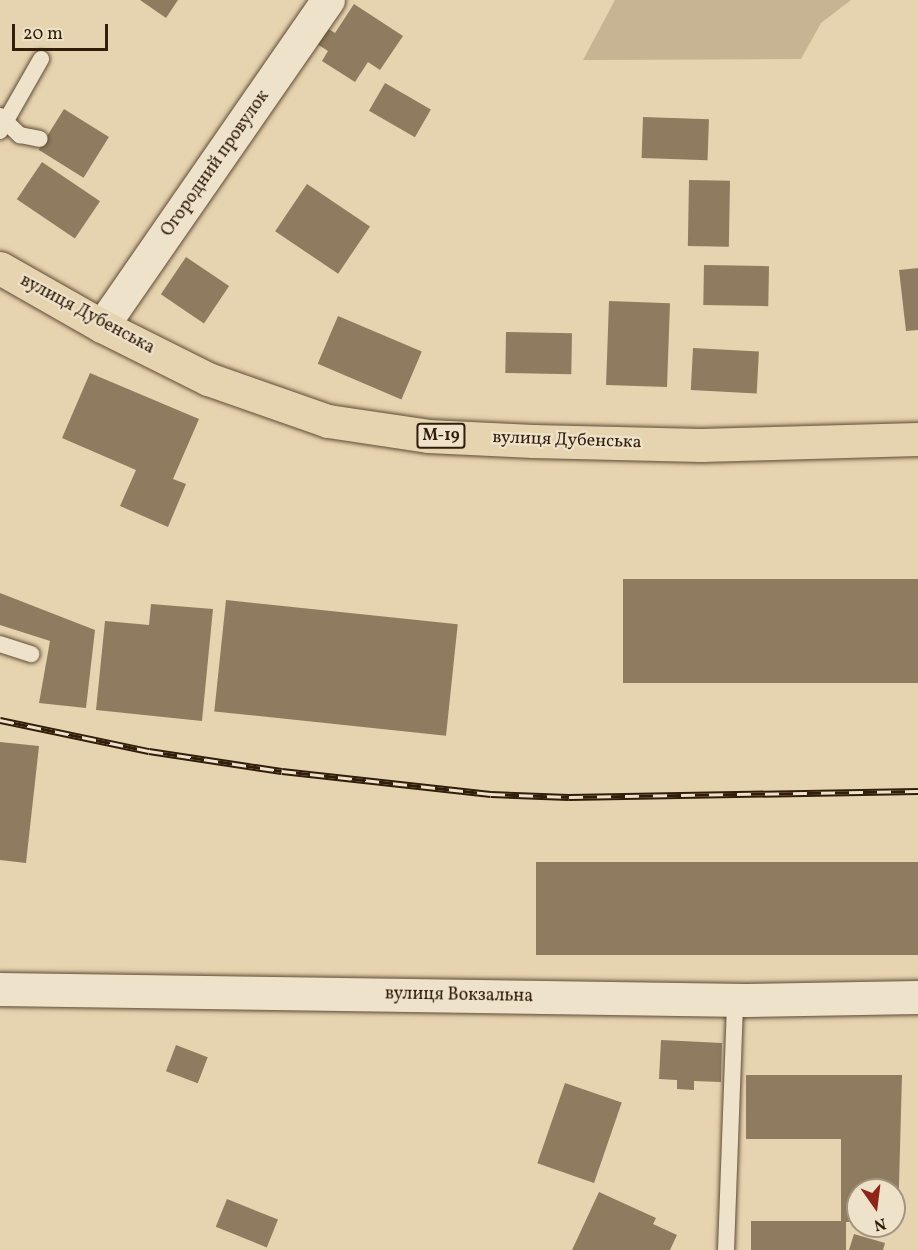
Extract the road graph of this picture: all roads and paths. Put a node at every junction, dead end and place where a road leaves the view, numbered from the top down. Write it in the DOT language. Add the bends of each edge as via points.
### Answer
graph roads {
  1 [pos="328,0"];
  2 [pos="41,59"];
  3 [pos="2,123"];
  4 [pos="40,139"];
  5 [pos="0,268"];
  6 [pos="102,326"];
  7 [pos="918,439"];
  8 [pos="0,644"];
  9 [pos="32,654"];
  10 [pos="0,989"];
  11 [pos="918,997"];
  12 [pos="735,1000"];
  13 [pos="726,1250"];
  1 -- 6 [label="street, Огородний провулок"];
  2 -- 3 [label="lane"];
  3 -- 4 [label="lane" via="20,135"];
  5 -- 6 [label="highway, вулиця Дубенська / М-19"];
  6 -- 7 [label="highway, вулиця Дубенська / М-19" via="208,379 328,421 417,434 701,445"];
  8 -- 9 [label="lane"];
  10 -- 12 [label="street, вулиця Вокзальна"];
  11 -- 12 [label="street, вулиця Вокзальна"];
  12 -- 13 [label="lane"];
}
